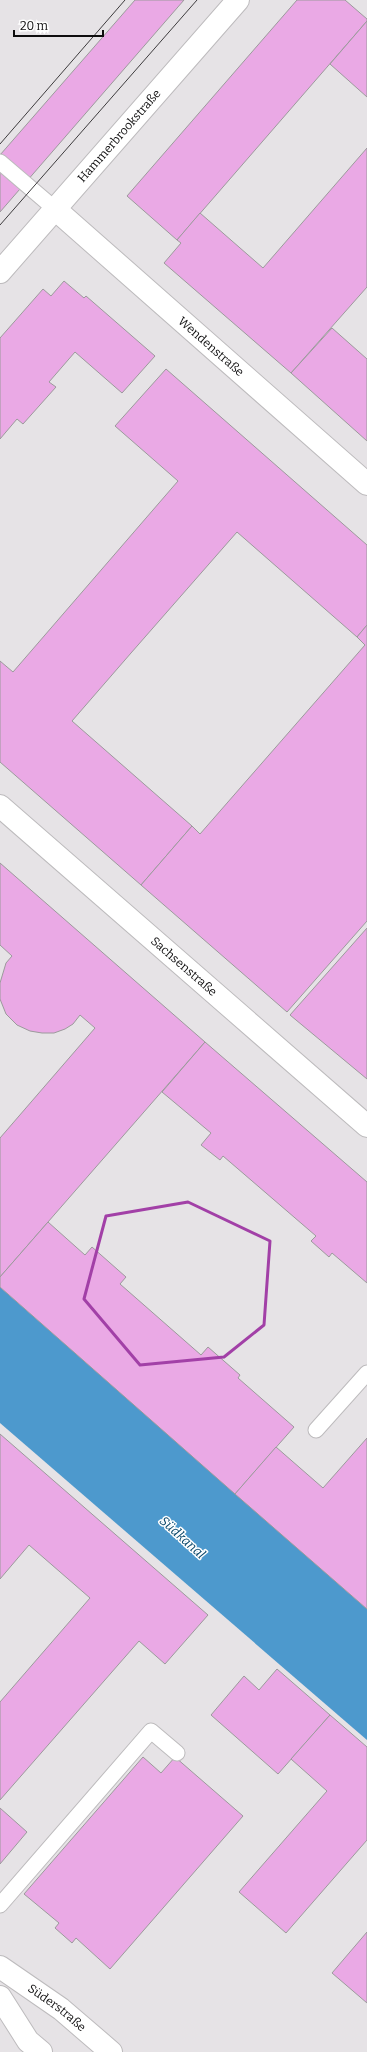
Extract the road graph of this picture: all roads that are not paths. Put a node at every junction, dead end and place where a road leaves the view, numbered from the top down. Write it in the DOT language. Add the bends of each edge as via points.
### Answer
graph roads {
  1 [pos="238,0"];
  2 [pos="0,162"];
  3 [pos="55,209"];
  4 [pos="0,272"];
  5 [pos="367,484"];
  6 [pos="0,806"];
  7 [pos="367,1126"];
  8 [pos="367,1372"];
  9 [pos="316,1430"];
  10 [pos="177,1753"];
  11 [pos="0,1905"];
  12 [pos="0,1967"];
  13 [pos="0,1997"];
  14 [pos="41,2052"];
  15 [pos="111,2052"];
  1 -- 3 [label="street, Hammerbrookstraße"];
  2 -- 3 [label="lane"];
  3 -- 4 [label="street, Hammerbrookstraße"];
  3 -- 5 [label="street, Wendenstraße"];
  6 -- 7 [label="street, Sachsenstraße"];
  8 -- 9 [label="lane"];
  10 -- 11 [label="lane" via="151,1731"];
  12 -- 15 [label="street, Süderstraße" via="61,2009"];
  13 -- 14 [label="street" via="28,2041"];
}
